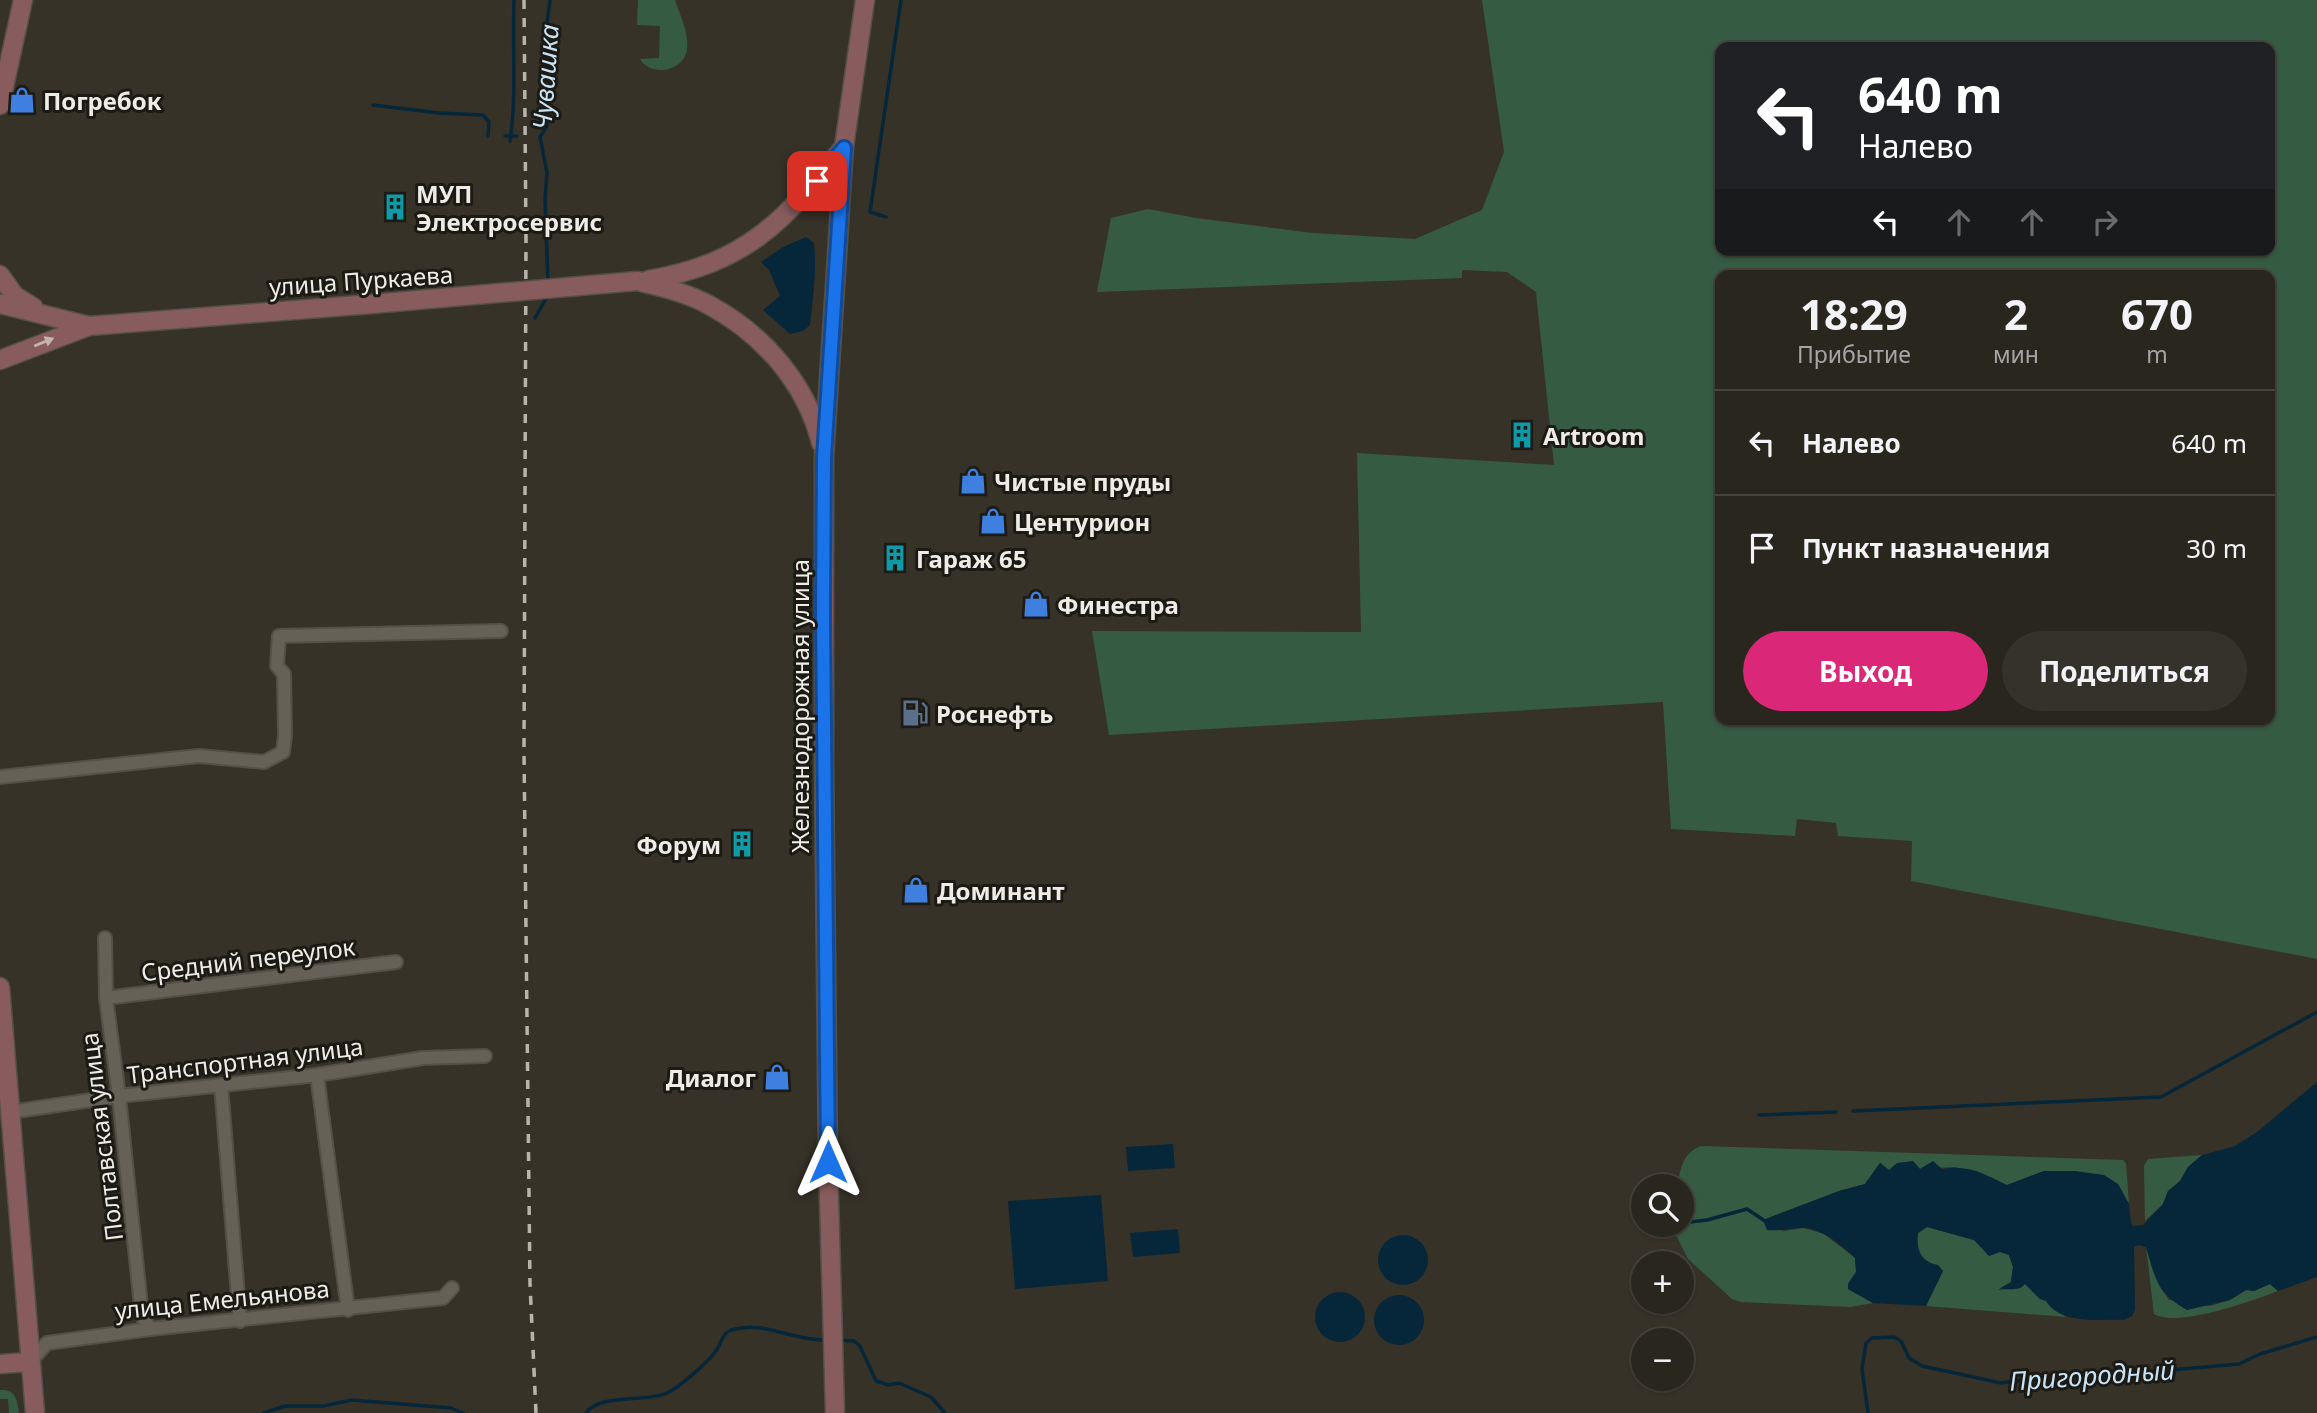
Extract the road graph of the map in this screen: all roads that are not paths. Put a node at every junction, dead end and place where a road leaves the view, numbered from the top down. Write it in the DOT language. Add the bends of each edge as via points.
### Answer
graph roads {
  1 [pos="23,0"];
  2 [pos="865,0"];
  3 [pos="0,105"];
  4 [pos="844,148"];
  5 [pos="0,275"];
  6 [pos="637,281"];
  7 [pos="0,304"];
  8 [pos="65,320"];
  9 [pos="89,326"];
  10 [pos="0,360"];
  11 [pos="824,457"];
  12 [pos="501,631"];
  13 [pos="0,777"];
  14 [pos="105,938"];
  15 [pos="396,961"];
  16 [pos="0,987"];
  17 [pos="106,998"];
  18 [pos="485,1056"];
  19 [pos="317,1075"];
  20 [pos="221,1085"];
  21 [pos="119,1096"];
  22 [pos="10,1112"];
  23 [pos="452,1288"];
  24 [pos="348,1310"];
  25 [pos="240,1321"];
  26 [pos="150,1329"];
  27 [pos="30,1362"];
  28 [pos="0,1364"];
  29 [pos="35,1413"];
  30 [pos="835,1413"];
  1 -- 3 [label="main road"];
  2 -- 4 [label="main road, Железнодорожная улица"];
  4 -- 6 [label="main road" via="803,198 745,247 711,264"];
  4 -- 11 [label="main road, Железнодорожная улица"];
  5 -- 8 [label="main road" via="15,296"];
  6 -- 9 [label="main road, улица Пуркаева, bridge"];
  6 -- 11 [label="main road" via="707,304 766,347 806,401"];
  7 -- 8 [label="main road"];
  8 -- 9 [label="main road"];
  10 -- 9 [label="main road, one-way"];
  11 -- 30 [label="main road, Железнодорожная улица" via="828,1162"];
  12 -- 13 [label="street" via="279,636 277,666 284,674 283,752 264,762 199,756"];
  14 -- 17 [label="street, Полтавская улица"];
  15 -- 17 [label="street, Средний переулок"];
  16 -- 22 [label="main road"];
  17 -- 21 [label="street, Полтавская улица"];
  18 -- 19 [label="street, Транспортная улица" via="423,1058"];
  19 -- 20 [label="street, Транспортная улица"];
  19 -- 24 [label="street"];
  20 -- 21 [label="street, Транспортная улица"];
  20 -- 25 [label="street"];
  21 -- 22 [label="street, Транспортная улица"];
  21 -- 26 [label="street, Полтавская улица" via="142,1316"];
  22 -- 27 [label="main road"];
  23 -- 24 [label="street, улица Емельянова" via="443,1298"];
  24 -- 25 [label="street, улица Емельянова"];
  25 -- 26 [label="street, улица Емельянова"];
  26 -- 27 [label="street, улица Емельянова" via="47,1343"];
  27 -- 28 [label="main road"];
  27 -- 29 [label="main road"];
}
